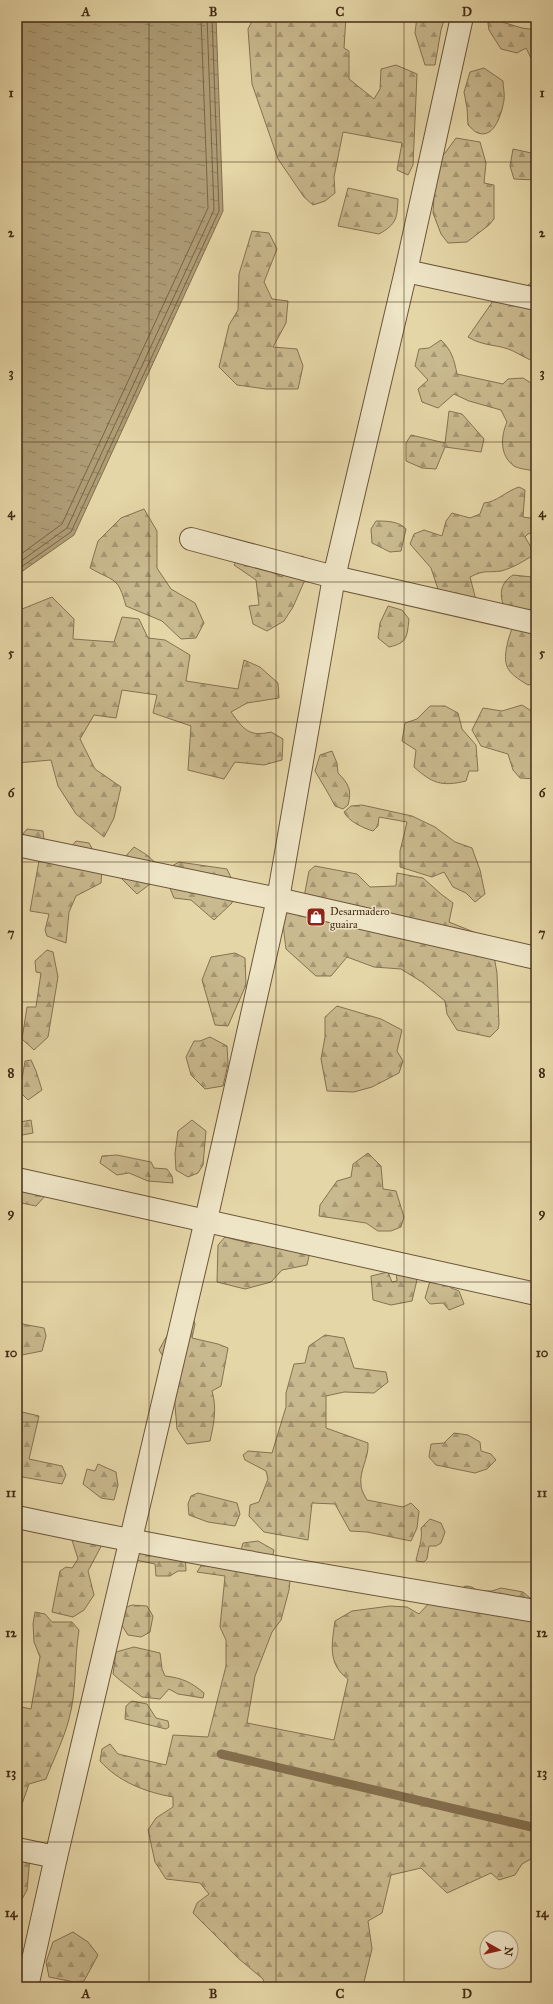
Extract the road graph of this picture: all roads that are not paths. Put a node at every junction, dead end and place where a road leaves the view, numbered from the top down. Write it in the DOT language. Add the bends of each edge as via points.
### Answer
graph roads {
  1 [pos="462,17"];
  2 [pos="406,271"];
  3 [pos="536,299"];
  4 [pos="191,539"];
  5 [pos="334,577"];
  6 [pos="536,623"];
  7 [pos="17,845"];
  8 [pos="278,899"];
  9 [pos="536,958"];
  10 [pos="17,1179"];
  11 [pos="206,1220"];
  12 [pos="536,1294"];
  13 [pos="17,1518"];
  14 [pos="131,1542"];
  15 [pos="536,1611"];
  16 [pos="17,1849"];
  17 [pos="56,1857"];
  18 [pos="27,1987"];
  1 -- 2 [label="street"];
  2 -- 3 [label="street"];
  2 -- 5 [label="street"];
  4 -- 5 [label="street"];
  5 -- 6 [label="street"];
  5 -- 8 [label="street"];
  7 -- 8 [label="street"];
  8 -- 9 [label="street"];
  8 -- 11 [label="street"];
  10 -- 11 [label="street"];
  11 -- 12 [label="street"];
  11 -- 14 [label="street"];
  13 -- 14 [label="street"];
  14 -- 15 [label="street"];
  14 -- 17 [label="street"];
  16 -- 17 [label="street"];
  17 -- 18 [label="street"];
}
